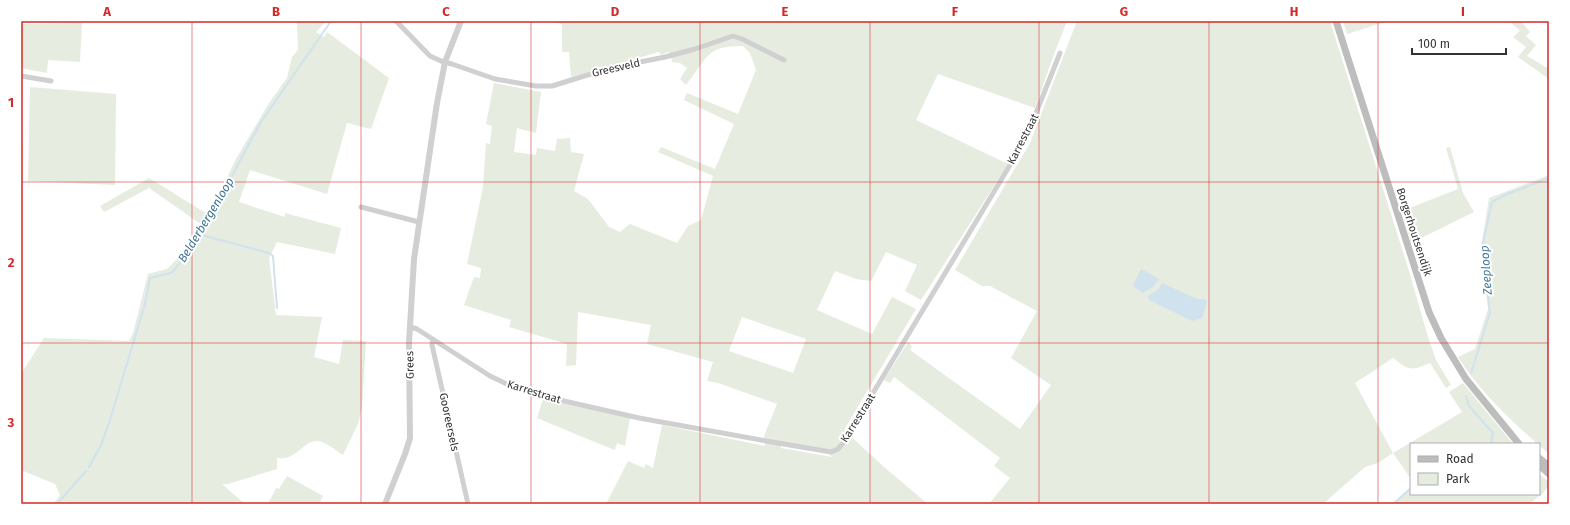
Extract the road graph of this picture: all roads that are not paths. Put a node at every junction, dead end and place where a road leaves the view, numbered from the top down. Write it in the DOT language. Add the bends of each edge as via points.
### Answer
graph roads {
  1 [pos="396,21"];
  2 [pos="461,21"];
  3 [pos="1336,21"];
  4 [pos="1060,53"];
  5 [pos="784,60"];
  6 [pos="445,62"];
  7 [pos="21,76"];
  8 [pos="51,81"];
  9 [pos="360,208"];
  10 [pos="419,222"];
  11 [pos="410,327"];
  12 [pos="433,340"];
  13 [pos="1509,431"];
  14 [pos="1518,443"];
  15 [pos="1523,443"];
  16 [pos="1540,459"];
  17 [pos="1540,466"];
  18 [pos="1549,466"];
  19 [pos="1549,474"];
  20 [pos="385,504"];
  21 [pos="468,504"];
  1 -- 6 [label="street, Greesveld" via="430,56"];
  2 -- 6 [label="street, Grees"];
  3 -- 13 [label="main road, Borgerhoutsendijk" via="1429,312 1441,338 1466,379"];
  4 -- 12 [label="street, Karrestraat" via="1020,147 838,449 831,452 772,442 639,418 564,401 502,382"];
  5 -- 6 [label="street, Greesveld" via="742,38 733,36 665,57 610,68 543,87 505,82"];
  6 -- 10 [label="street, Grees"];
  7 -- 8 [label="street"];
  9 -- 10 [label="street"];
  10 -- 11 [label="street, Grees"];
  11 -- 12 [label="street, Karrestraat"];
  11 -- 20 [label="street, Grees" via="410,438"];
  12 -- 21 [label="street, Gooreersels" via="432,345"];
  13 -- 14 [label="main road, Borgerhoutsendijk"];
  13 -- 15 [label="main road, Borgerhoutsendijk"];
  16 -- 18 [label="main road"];
  17 -- 19 [label="main road"];
}
